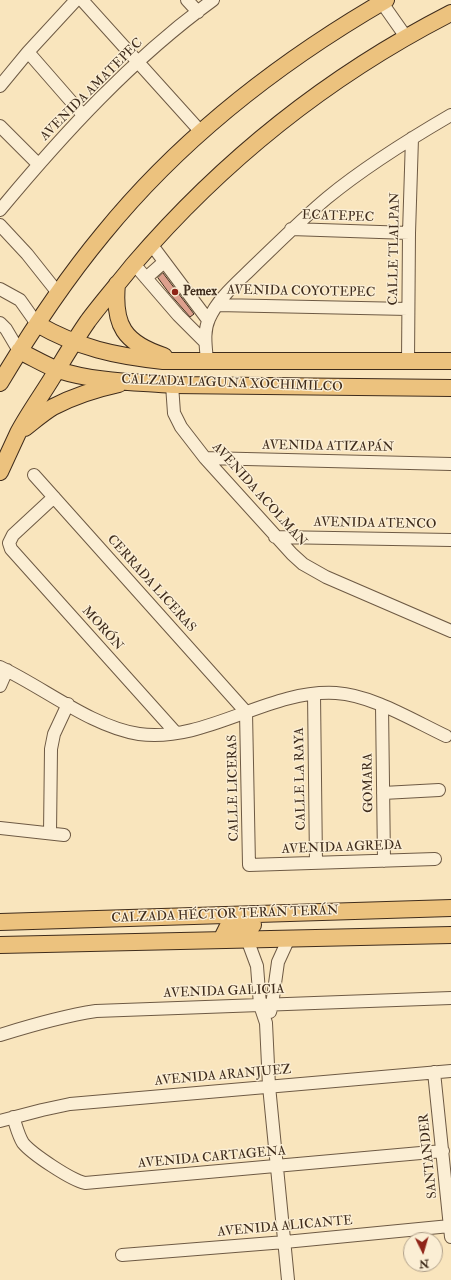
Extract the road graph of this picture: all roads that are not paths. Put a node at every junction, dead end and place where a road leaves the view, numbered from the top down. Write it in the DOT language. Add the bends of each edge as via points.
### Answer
graph roads {
  1 [pos="76,0"];
  2 [pos="82,0"];
  3 [pos="187,0"];
  4 [pos="213,0"];
  5 [pos="383,1"];
  6 [pos="198,12"];
  7 [pos="451,13"];
  8 [pos="406,36"];
  9 [pos="28,52"];
  10 [pos="138,62"];
  11 [pos="0,86"];
  12 [pos="83,115"];
  13 [pos="451,115"];
  14 [pos="0,126"];
  15 [pos="201,132"];
  16 [pos="412,138"];
  17 [pos="38,164"];
  18 [pos="0,210"];
  19 [pos="0,225"];
  20 [pos="291,229"];
  21 [pos="409,233"];
  22 [pos="151,244"];
  23 [pos="164,262"];
  24 [pos="134,264"];
  25 [pos="146,278"];
  26 [pos="118,284"];
  27 [pos="0,289"];
  28 [pos="58,293"];
  29 [pos="217,305"];
  30 [pos="408,309"];
  31 [pos="208,320"];
  32 [pos="0,323"];
  33 [pos="37,324"];
  34 [pos="73,342"];
  35 [pos="205,342"];
  36 [pos="19,351"];
  37 [pos="207,361"];
  38 [pos="408,361"];
  39 [pos="451,361"];
  40 [pos="184,362"];
  41 [pos="57,369"];
  42 [pos="129,382"];
  43 [pos="0,383"];
  44 [pos="172,385"];
  45 [pos="451,388"];
  46 [pos="19,432"];
  47 [pos="204,458"];
  48 [pos="451,464"];
  49 [pos="0,472"];
  50 [pos="34,475"];
  51 [pos="54,497"];
  52 [pos="275,537"];
  53 [pos="451,540"];
  54 [pos="451,631"];
  55 [pos="3,668"];
  56 [pos="0,686"];
  57 [pos="314,694"];
  58 [pos="68,704"];
  59 [pos="382,706"];
  60 [pos="246,712"];
  61 [pos="176,734"];
  62 [pos="446,736"];
  63 [pos="440,790"];
  64 [pos="383,793"];
  65 [pos="0,828"];
  66 [pos="50,833"];
  67 [pos="64,835"];
  68 [pos="435,859"];
  69 [pos="384,861"];
  70 [pos="316,863"];
  71 [pos="249,865"];
  72 [pos="451,908"];
  73 [pos="349,912"];
  74 [pos="0,922"];
  75 [pos="451,930"];
  76 [pos="434,935"];
  77 [pos="451,935"];
  78 [pos="289,938"];
  79 [pos="247,939"];
  80 [pos="221,940"];
  81 [pos="0,945"];
  82 [pos="451,998"];
  83 [pos="266,1005"];
  84 [pos="0,1035"];
  85 [pos="451,1071"];
  86 [pos="434,1072"];
  87 [pos="269,1086"];
  88 [pos="13,1117"];
  89 [pos="0,1121"];
  90 [pos="445,1146"];
  91 [pos="278,1166"];
  92 [pos="451,1232"];
  93 [pos="285,1242"];
  94 [pos="122,1255"];
  95 [pos="288,1280"];
  1 -- 9 [label="street"];
  2 -- 10 [label="street"];
  3 -- 6 [label="street"];
  4 -- 6 [label="street, AVENIDA AMATEPEC"];
  5 -- 8 [label="street"];
  5 -- 15 [label="main road" via="276,70"];
  6 -- 10 [label="street, AVENIDA AMATEPEC"];
  7 -- 8 [label="main road"];
  8 -- 22 [label="main road" via="332,84 274,126 192,200"];
  9 -- 11 [label="street"];
  9 -- 12 [label="street"];
  10 -- 12 [label="street, AVENIDA AMATEPEC"];
  10 -- 15 [label="street"];
  12 -- 17 [label="street, AVENIDA AMATEPEC"];
  13 -- 16 [label="street"];
  14 -- 17 [label="street"];
  15 -- 28 [label="main road" via="130,202"];
  16 -- 20 [label="street" via="328,197"];
  16 -- 21 [label="street, CALLE TLALPAN"];
  17 -- 18 [label="street, AVENIDA AMATEPEC"];
  19 -- 28 [label="street"];
  20 -- 21 [label="street, ECATEPEC"];
  20 -- 29 [label="street"];
  21 -- 30 [label="street, CALLE TLALPAN"];
  22 -- 23 [label="street"];
  22 -- 24 [label="main road"];
  23 -- 25 [label="street"];
  23 -- 31 [label="street"];
  24 -- 25 [label="street"];
  24 -- 26 [label="main road"];
  25 -- 35 [label="street"];
  26 -- 34 [label="main road"];
  26 -- 40 [label="main road" via="116,314 128,336 149,351"];
  27 -- 33 [label="street" via="20,300"];
  28 -- 33 [label="main road"];
  29 -- 30 [label="street, AVENIDA COYOTEPEC"];
  29 -- 31 [label="street"];
  30 -- 38 [label="street, CALLE TLALPAN"];
  31 -- 35 [label="street"];
  32 -- 36 [label="street"];
  33 -- 34 [label="main road, CALZADA LAGUNA XOCHIMILCO"];
  33 -- 36 [label="main road"];
  34 -- 40 [label="main road, CALZADA LAGUNA XOCHIMILCO" via="96,350 139,358"];
  34 -- 41 [label="main road"];
  35 -- 37 [label="street"];
  36 -- 41 [label="main road, CALZADA LAGUNA XOCHIMILCO"];
  36 -- 43 [label="main road"];
  37 -- 38 [label="main road, CALZADA LAGUNA XOCHIMILCO"];
  37 -- 40 [label="main road, CALZADA LAGUNA XOCHIMILCO"];
  38 -- 39 [label="main road, CALZADA LAGUNA XOCHIMILCO"];
  41 -- 42 [label="main road, CALZADA LAGUNA XOCHIMILCO"];
  41 -- 46 [label="main road"];
  42 -- 44 [label="main road, CALZADA LAGUNA XOCHIMILCO"];
  42 -- 46 [label="main road" via="73,398 52,408"];
  44 -- 45 [label="main road, CALZADA LAGUNA XOCHIMILCO"];
  44 -- 47 [label="street, AVENIDA ACOLMAN" via="177,421"];
  46 -- 49 [label="main road"];
  47 -- 48 [label="street, AVENIDA ATIZAPÁN"];
  47 -- 52 [label="street, AVENIDA ACOLMAN"];
  50 -- 51 [label="street, CERRADA LICERAS"];
  51 -- 60 [label="street, CERRADA LICERAS"];
  51 -- 61 [label="street, MORÓN" via="13,535 9,543 12,549"];
  52 -- 53 [label="street, AVENIDA ATENCO"];
  52 -- 54 [label="street, AVENIDA ACOLMAN" via="313,570"];
  55 -- 56 [label="street"];
  55 -- 58 [label="street"];
  57 -- 59 [label="street" via="352,695"];
  57 -- 60 [label="street"];
  57 -- 70 [label="street, CALLE LA RAYA"];
  58 -- 61 [label="street" via="100,722 119,729 138,734"];
  58 -- 66 [label="street" via="50,749"];
  59 -- 62 [label="street"];
  59 -- 64 [label="street, GOMARA"];
  60 -- 61 [label="street"];
  60 -- 71 [label="street, CALLE LICERAS"];
  63 -- 64 [label="street"];
  64 -- 69 [label="street, GOMARA"];
  65 -- 66 [label="street"];
  66 -- 67 [label="street"];
  68 -- 69 [label="street, AVENIDA AGREDA"];
  69 -- 70 [label="street, AVENIDA AGREDA"];
  70 -- 71 [label="street, AVENIDA AGREDA"];
  72 -- 73 [label="main road, CALZADA HÉCTOR TERÁN TERÁN"];
  73 -- 74 [label="main road, CALZADA HÉCTOR TERÁN TERÁN"];
  73 -- 80 [label="main road" via="298,924 230,926"];
  75 -- 76 [label="main road"];
  76 -- 77 [label="main road, CALZADA HÉCTOR TERÁN TERÁN"];
  76 -- 78 [label="main road, CALZADA HÉCTOR TERÁN TERÁN"];
  78 -- 79 [label="main road, CALZADA HÉCTOR TERÁN TERÁN"];
  78 -- 83 [label="street" via="278,962"];
  79 -- 80 [label="main road, CALZADA HÉCTOR TERÁN TERÁN"];
  79 -- 83 [label="street"];
  80 -- 81 [label="main road, CALZADA HÉCTOR TERÁN TERÁN"];
  82 -- 83 [label="street, AVENIDA GALICIA"];
  83 -- 84 [label="street, AVENIDA GALICIA" via="96,1011 53,1019"];
  83 -- 87 [label="street"];
  85 -- 86 [label="street, AVENIDA ARANJUEZ"];
  86 -- 87 [label="street, AVENIDA ARANJUEZ"];
  86 -- 90 [label="street, SANTANDER"];
  87 -- 88 [label="street, AVENIDA ARANJUEZ" via="70,1104"];
  87 -- 91 [label="street"];
  88 -- 89 [label="street, AVENIDA ARANJUEZ"];
  88 -- 91 [label="street, AVENIDA CARTAGENA" via="22,1142 28,1149 72,1178 85,1183"];
  90 -- 91 [label="street, AVENIDA CARTAGENA"];
  90 -- 92 [label="street, SANTANDER"];
  91 -- 93 [label="street"];
  92 -- 93 [label="street, AVENIDA ALICANTE"];
  93 -- 94 [label="street, AVENIDA ALICANTE"];
  93 -- 95 [label="street"];
}
